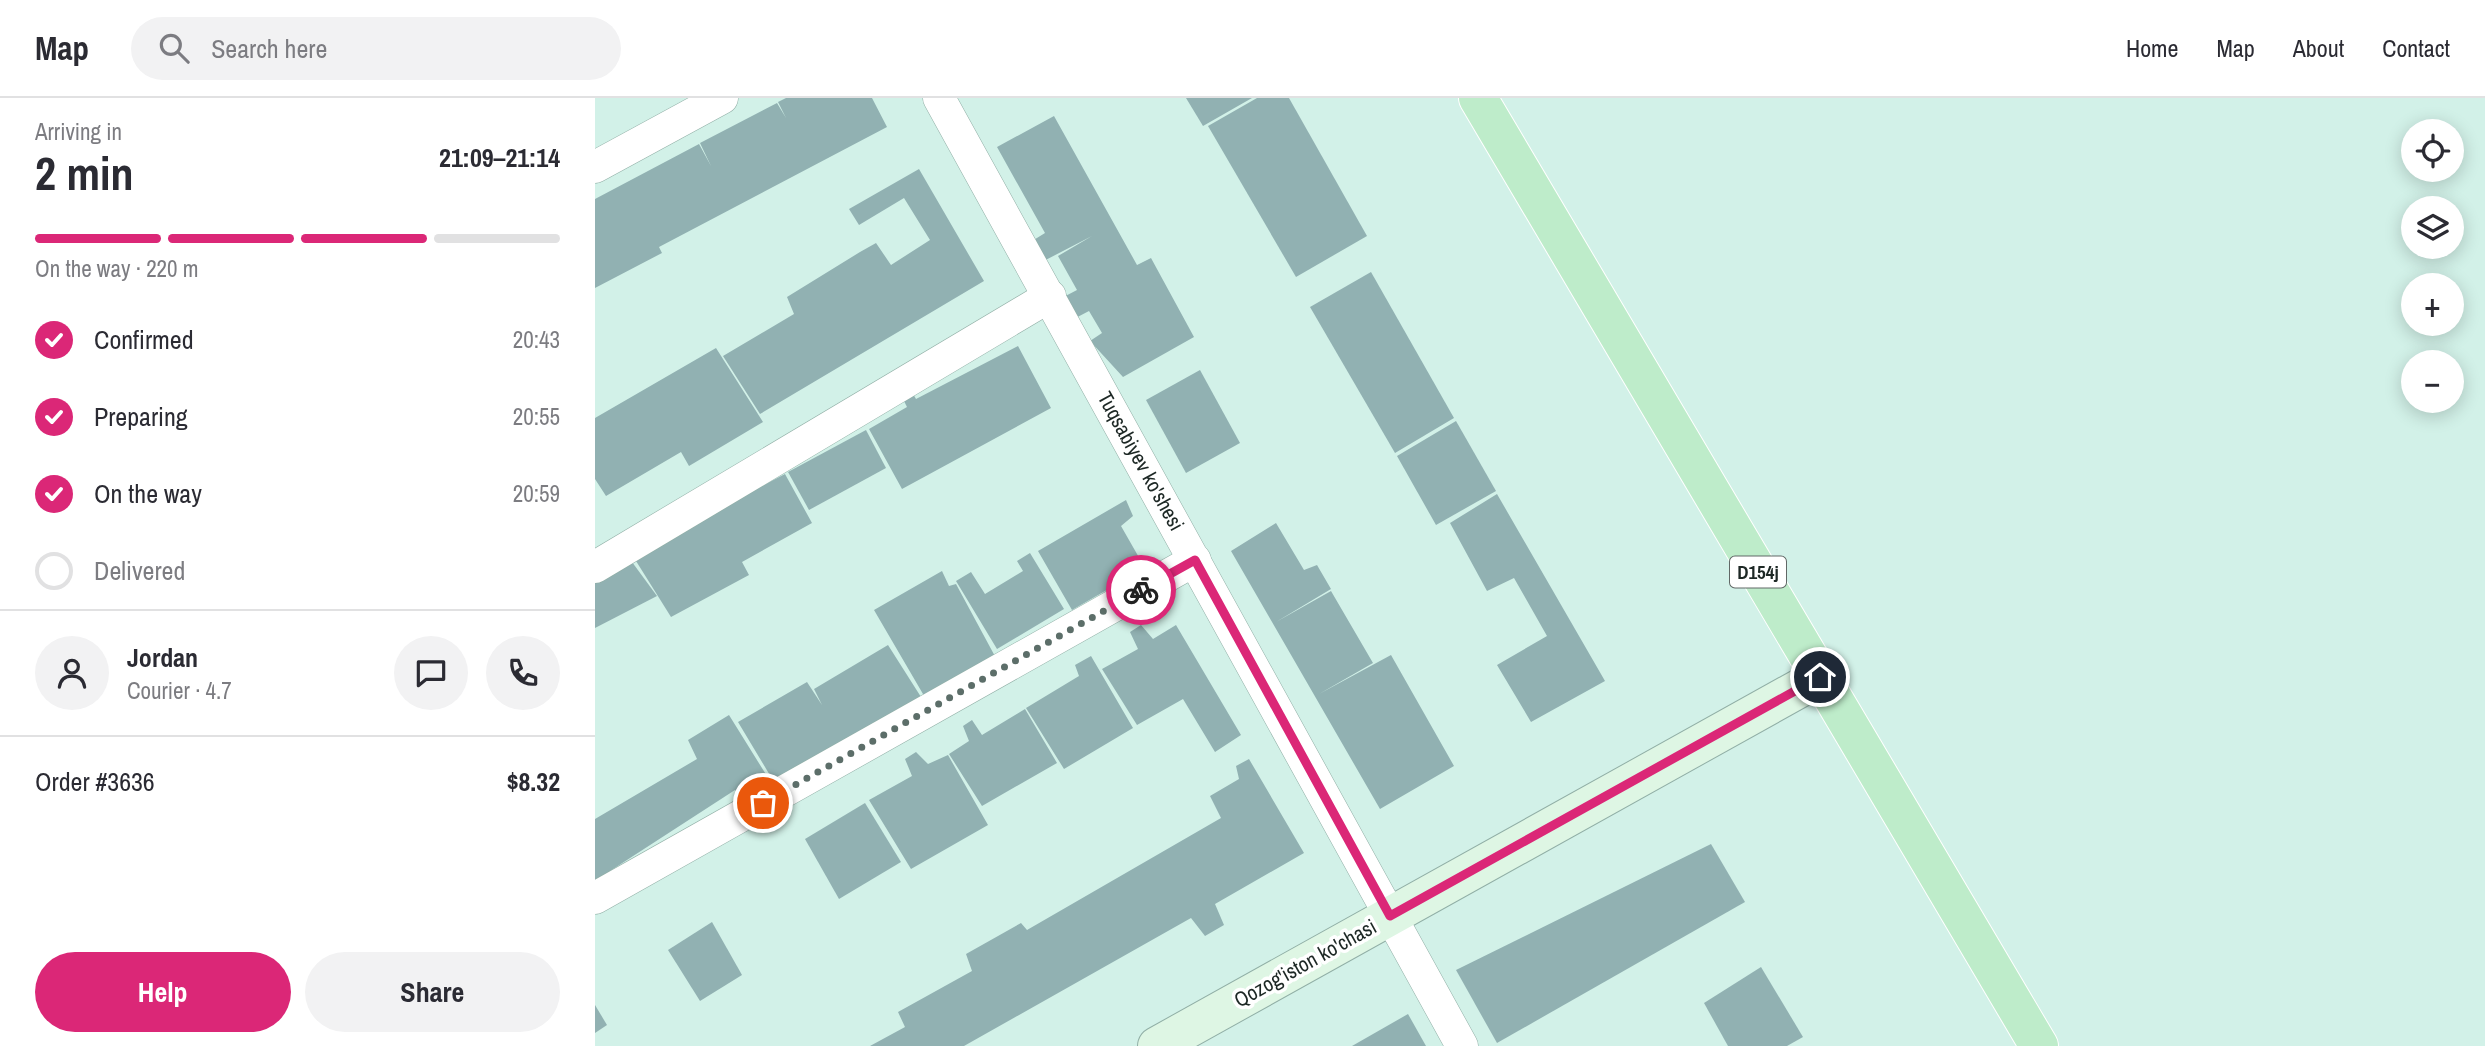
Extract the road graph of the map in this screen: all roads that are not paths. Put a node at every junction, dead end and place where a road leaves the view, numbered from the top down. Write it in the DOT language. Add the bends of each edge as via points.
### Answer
graph roads {
  1 [pos="722,98"];
  2 [pos="939,98"];
  3 [pos="1478,98"];
  4 [pos="595,167"];
  5 [pos="1050,296"];
  6 [pos="1195,560"];
  7 [pos="595,567"];
  8 [pos="1820,677"];
  9 [pos="595,898"];
  10 [pos="1390,916"];
  11 [pos="1157,1046"];
  12 [pos="1461,1046"];
  13 [pos="2039,1046"];
  1 -- 4 [label="street"];
  2 -- 5 [label="street, Tuqsabiyev ko'shesi"];
  3 -- 8 [label="main road, D154j"];
  5 -- 6 [label="street, Tuqsabiyev ko'shesi"];
  5 -- 7 [label="street"];
  6 -- 9 [label="street"];
  6 -- 10 [label="street, Tuqsabiyev ko'shesi"];
  8 -- 10 [label="street, Qozog'iston ko'chasi"];
  8 -- 13 [label="main road, D154j"];
  10 -- 11 [label="street, Qozog'iston ko'chasi"];
  10 -- 12 [label="street, Tuqsabiyev ko'shesi"];
}
